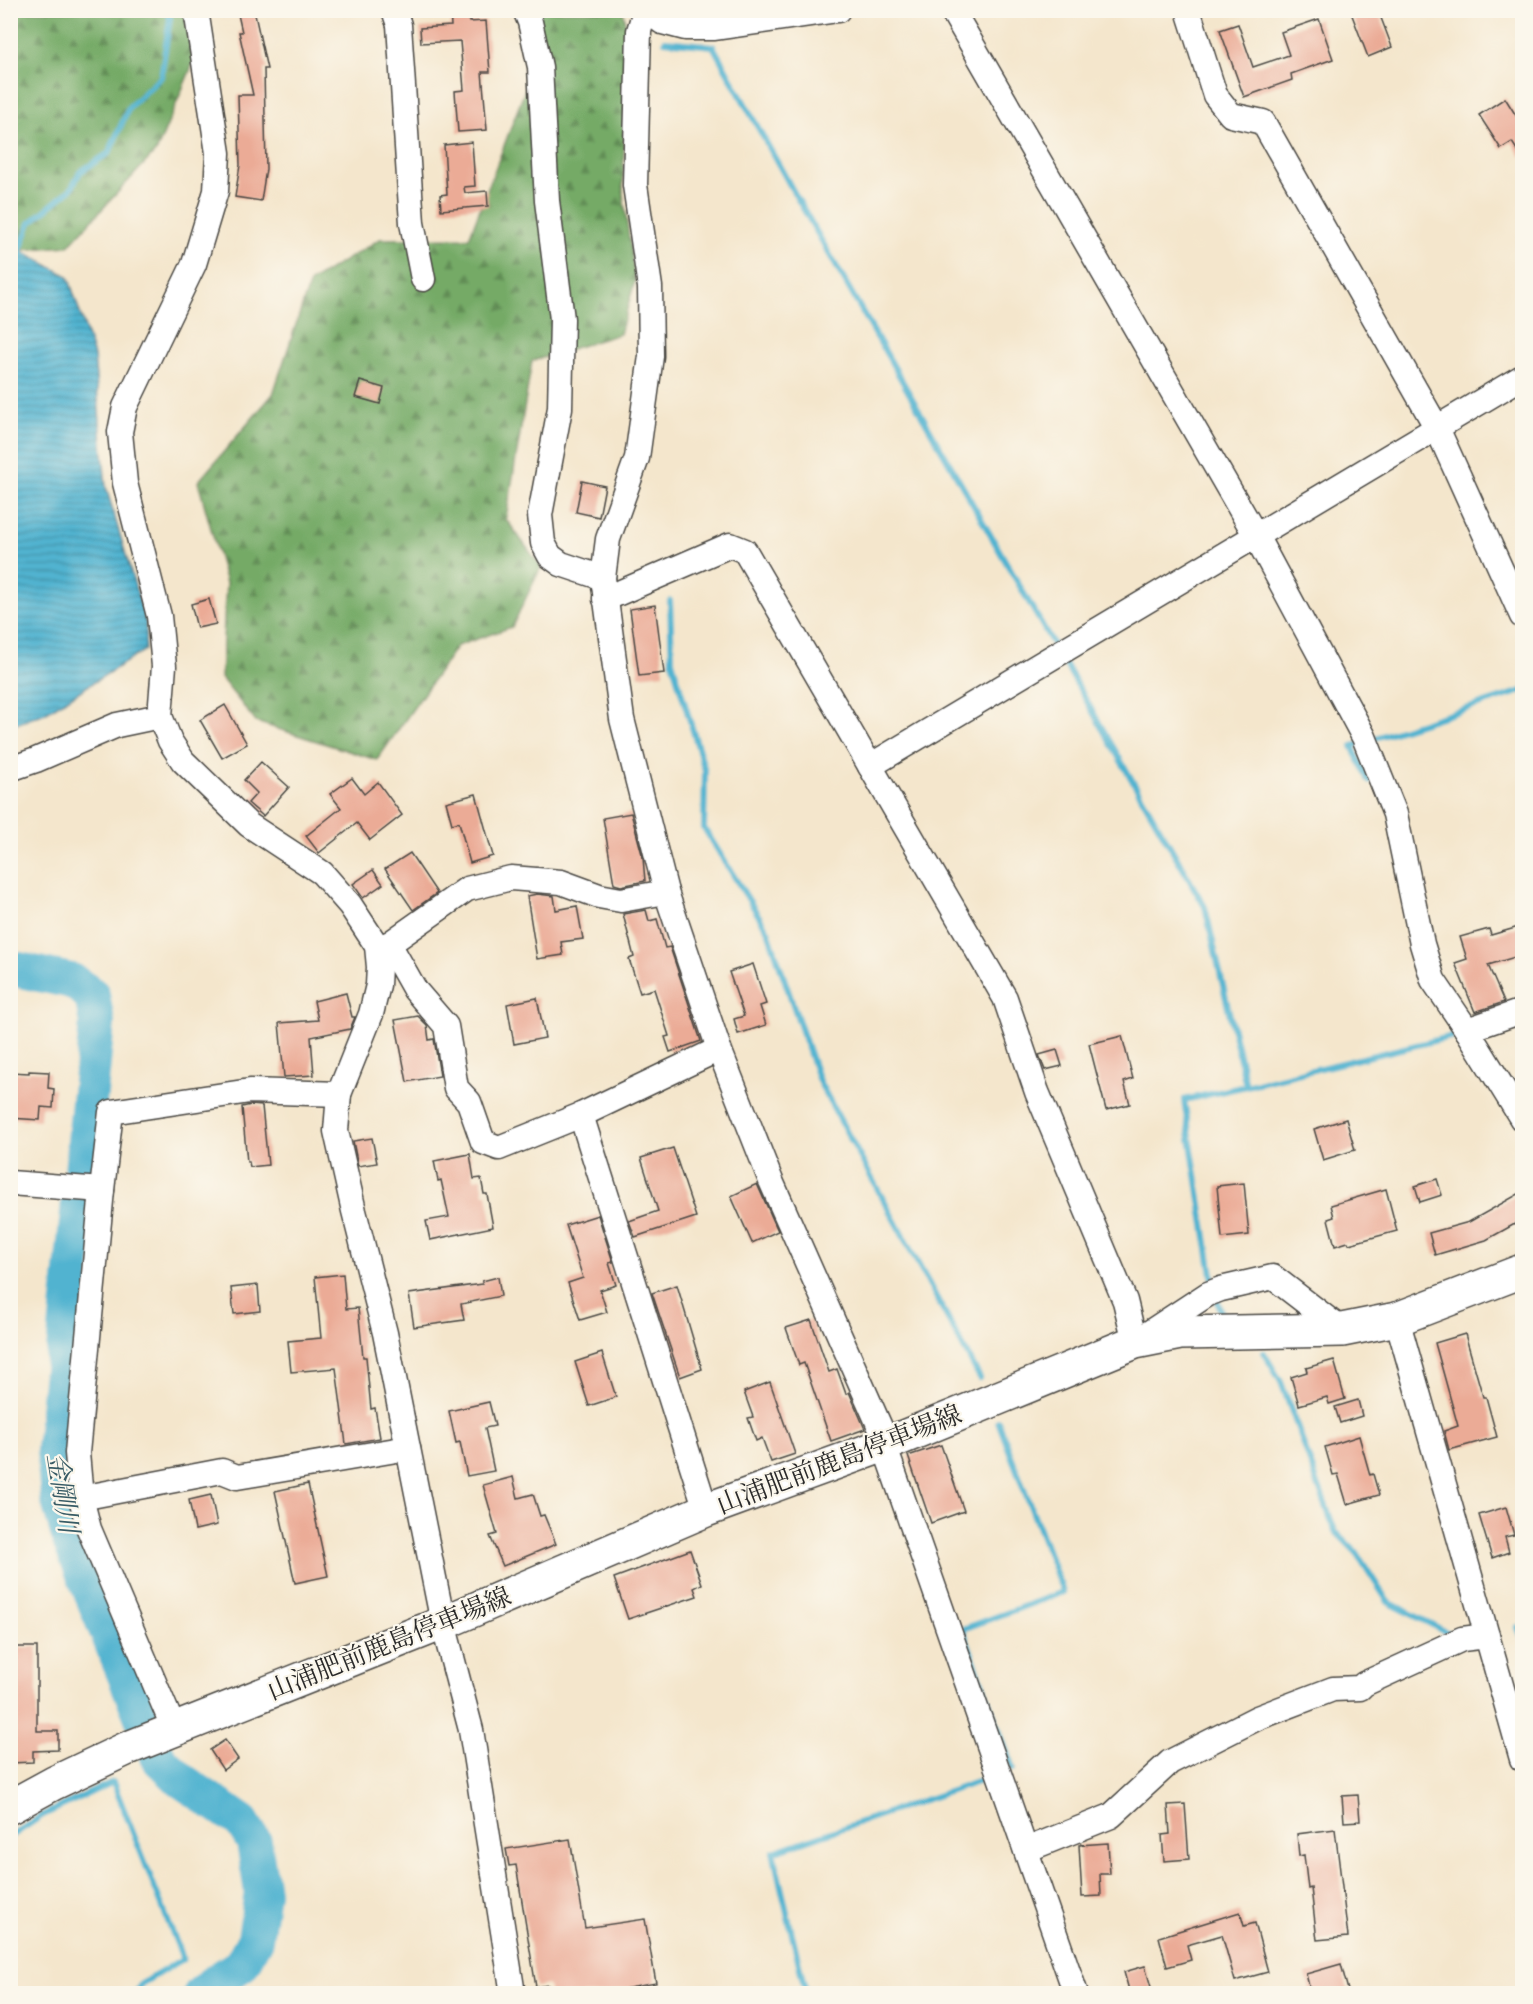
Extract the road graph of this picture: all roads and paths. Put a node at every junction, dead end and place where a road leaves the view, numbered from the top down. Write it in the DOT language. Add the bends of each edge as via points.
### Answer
graph roads {
  1 [pos="196,10"];
  2 [pos="394,10"];
  3 [pos="525,10"];
  4 [pos="645,10"];
  5 [pos="838,10"];
  6 [pos="952,10"];
  7 [pos="1188,10"];
  8 [pos="423,279"];
  9 [pos="1522,377"];
  10 [pos="1437,428"];
  11 [pos="1256,536"];
  12 [pos="604,588"];
  13 [pos="1522,616"];
  14 [pos="160,716"];
  15 [pos="870,766"];
  16 [pos="10,769"];
  17 [pos="666,892"];
  18 [pos="383,945"];
  19 [pos="1522,1011"];
  20 [pos="1467,1030"];
  21 [pos="718,1048"];
  22 [pos="339,1094"];
  23 [pos="581,1115"];
  24 [pos="1522,1119"];
  25 [pos="10,1183"];
  26 [pos="102,1190"];
  27 [pos="1522,1271"];
  28 [pos="1396,1319"];
  29 [pos="1342,1330"];
  30 [pos="1135,1342"];
  31 [pos="884,1445"];
  32 [pos="408,1448"];
  33 [pos="81,1498"];
  34 [pos="706,1510"];
  35 [pos="443,1623"];
  36 [pos="1487,1636"];
  37 [pos="174,1729"];
  38 [pos="1522,1759"];
  39 [pos="10,1807"];
  40 [pos="1026,1850"];
  41 [pos="513,1994"];
  42 [pos="1076,1994"];
  1 -- 14 [label="street" via="218,153 216,191 194,264 125,407 120,432 125,483 159,616 164,666"];
  2 -- 8 [label="street" via="399,26 412,223"];
  3 -- 12 [label="street" via="540,67 547,201 562,319 560,408 540,515 543,543 550,556"];
  4 -- 5 [label="street" via="662,22 685,28 715,28"];
  4 -- 12 [label="street" via="639,31 635,184 650,287 651,356 637,458 608,539"];
  6 -- 11 [label="street"];
  7 -- 10 [label="street" via="1215,95 1231,115 1263,122"];
  9 -- 10 [label="street"];
  10 -- 11 [label="street"];
  10 -- 13 [label="street"];
  11 -- 15 [label="street"];
  11 -- 20 [label="street" via="1367,742 1395,814 1433,980"];
  12 -- 15 [label="street" via="730,545 745,551"];
  12 -- 17 [label="street" via="622,719"];
  14 -- 16 [label="street" via="117,725"];
  14 -- 18 [label="street" via="183,761 249,825 322,873"];
  15 -- 30 [label="street" via="1005,998 1037,1092 1125,1301"];
  17 -- 18 [label="street" via="621,900 561,882 511,878 467,889"];
  17 -- 21 [label="street"];
  18 -- 22 [label="street" via="370,1014"];
  18 -- 23 [label="street" via="446,1026 456,1088 469,1102 483,1142 499,1148"];
  19 -- 20 [label="street"];
  20 -- 24 [label="street"];
  21 -- 23 [label="street"];
  21 -- 31 [label="street" via="771,1181 880,1427"];
  22 -- 26 [label="street" via="250,1091 111,1112"];
  22 -- 32 [label="street" via="336,1131 385,1333"];
  23 -- 34 [label="street"];
  25 -- 26 [label="street"];
  26 -- 33 [label="street" via="77,1453"];
  27 -- 28 [label="main road, 山浦肥前鹿島停車場線"];
  28 -- 29 [label="main road, 山浦肥前鹿島停車場線"];
  28 -- 36 [label="street"];
  29 -- 30 [label="main road, 山浦肥前鹿島停車場線" via="1180,1334"];
  29 -- 30 [label="street" via="1273,1277 1215,1292"];
  30 -- 31 [label="main road, 山浦肥前鹿島停車場線"];
  31 -- 34 [label="main road, 山浦肥前鹿島停車場線"];
  31 -- 40 [label="street"];
  32 -- 33 [label="street" via="237,1478 222,1471"];
  32 -- 35 [label="street"];
  33 -- 37 [label="street" via="89,1529"];
  34 -- 35 [label="main road, 山浦肥前鹿島停車場線"];
  35 -- 37 [label="main road, 山浦肥前鹿島停車場線"];
  35 -- 41 [label="street" via="471,1730"];
  36 -- 38 [label="street"];
  36 -- 40 [label="street" via="1462,1640 1360,1688 1333,1689 1257,1718 1170,1762 1111,1816"];
  37 -- 39 [label="main road, 山浦肥前鹿島停車場線" via="54,1782"];
  40 -- 42 [label="street"];
}
